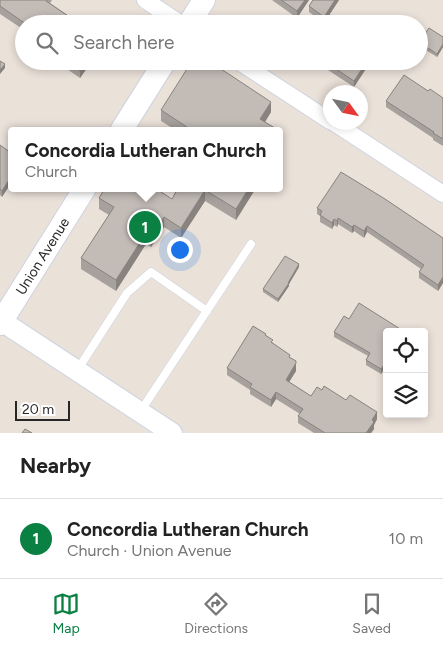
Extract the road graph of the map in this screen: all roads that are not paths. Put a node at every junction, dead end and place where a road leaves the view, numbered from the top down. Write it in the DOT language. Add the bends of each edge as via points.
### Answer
graph roads {
  1 [pos="204,0"];
  2 [pos="149,1"];
  3 [pos="168,15"];
  4 [pos="195,15"];
  5 [pos="159,70"];
  6 [pos="252,70"];
  7 [pos="323,116"];
  8 [pos="124,127"];
  9 [pos="344,130"];
  10 [pos="82,192"];
  11 [pos="443,194"];
  12 [pos="252,244"];
  13 [pos="207,311"];
  14 [pos="1,322"];
  15 [pos="77,370"];
  16 [pos="140,412"];
  17 [pos="172,433"];
  1 -- 4 [label="main road"];
  2 -- 3 [label="street"];
  5 -- 8 [label="main road"];
  6 -- 7 [label="street"];
  9 -- 11 [label="street"];
  10 -- 14 [label="main road, Union Avenue"];
  12 -- 13 [label="lane"];
  13 -- 15 [label="lane" via="151,272 127,293"];
  13 -- 16 [label="lane"];
  14 -- 15 [label="street"];
  15 -- 16 [label="street"];
  16 -- 17 [label="street"];
}
